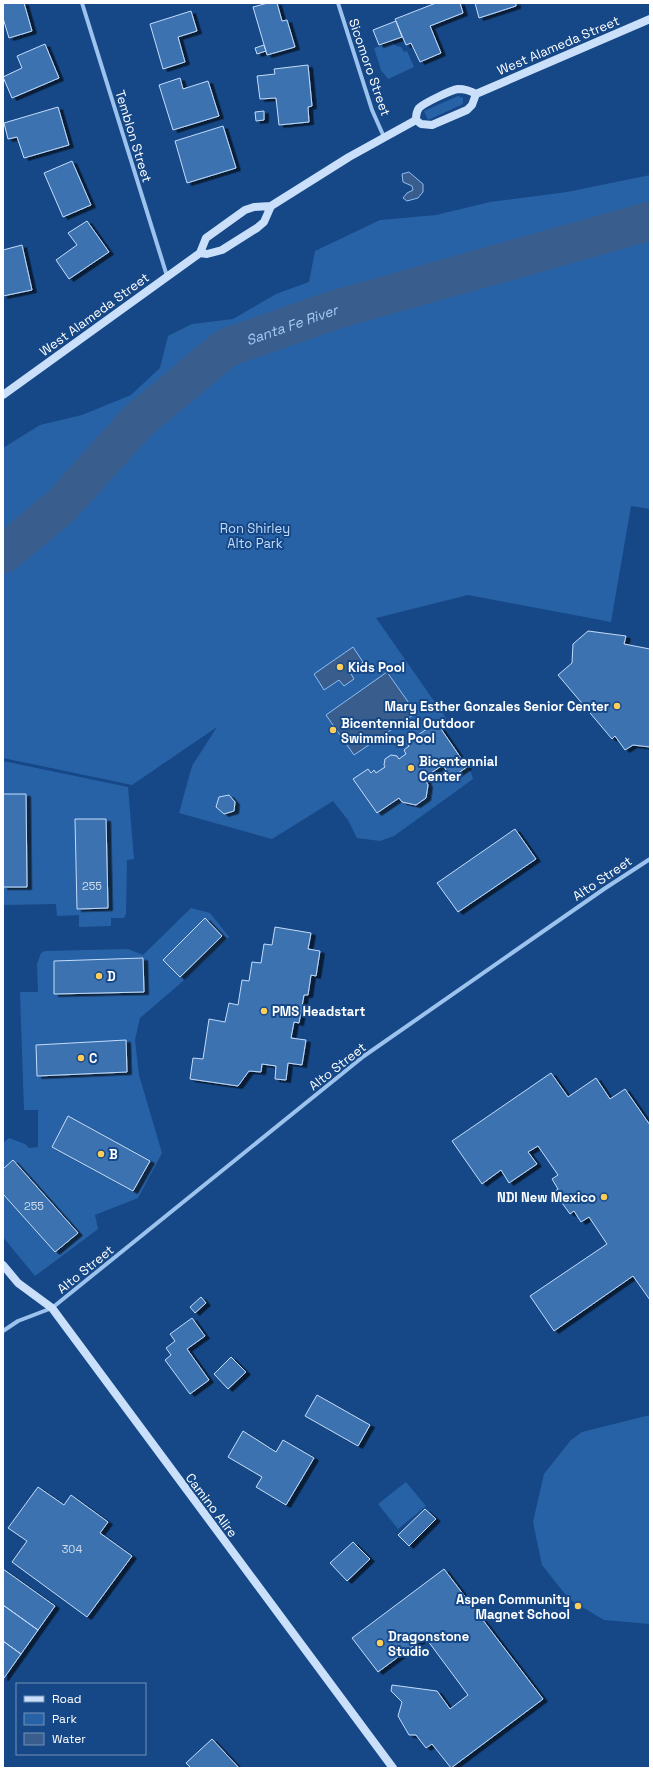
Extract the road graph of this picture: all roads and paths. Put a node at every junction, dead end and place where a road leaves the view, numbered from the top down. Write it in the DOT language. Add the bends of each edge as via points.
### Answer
graph roads {
  1 [pos="82,3"];
  2 [pos="338,3"];
  3 [pos="650,19"];
  4 [pos="476,94"];
  5 [pos="416,120"];
  6 [pos="384,137"];
  7 [pos="271,206"];
  8 [pos="200,253"];
  9 [pos="167,276"];
  10 [pos="3,395"];
  11 [pos="650,859"];
  12 [pos="3,1265"];
  13 [pos="52,1308"];
  14 [pos="3,1331"];
  15 [pos="393,1768"];
  1 -- 9 [label="street, Temblon Street"];
  2 -- 6 [label="street, Sicomoro Street" via="372,110"];
  3 -- 4 [label="street, West Alameda Street"];
  4 -- 5 [label="street" via="467,110 432,126 420,124"];
  4 -- 5 [label="street" via="457,89 419,108"];
  5 -- 6 [label="street, West Alameda Street"];
  6 -- 7 [label="street, West Alameda Street"];
  7 -- 8 [label="street, West Alameda Street" via="264,222 257,228 222,250"];
  7 -- 8 [label="street, West Alameda Street" via="245,210 206,238"];
  8 -- 9 [label="street, West Alameda Street"];
  9 -- 10 [label="street, West Alameda Street"];
  11 -- 13 [label="street, Alto Street" via="364,1056"];
  12 -- 13 [label="street, Camino Alire" via="18,1283"];
  13 -- 14 [label="street, Alto Street" via="18,1321"];
  13 -- 15 [label="street, Camino Alire"];
}
